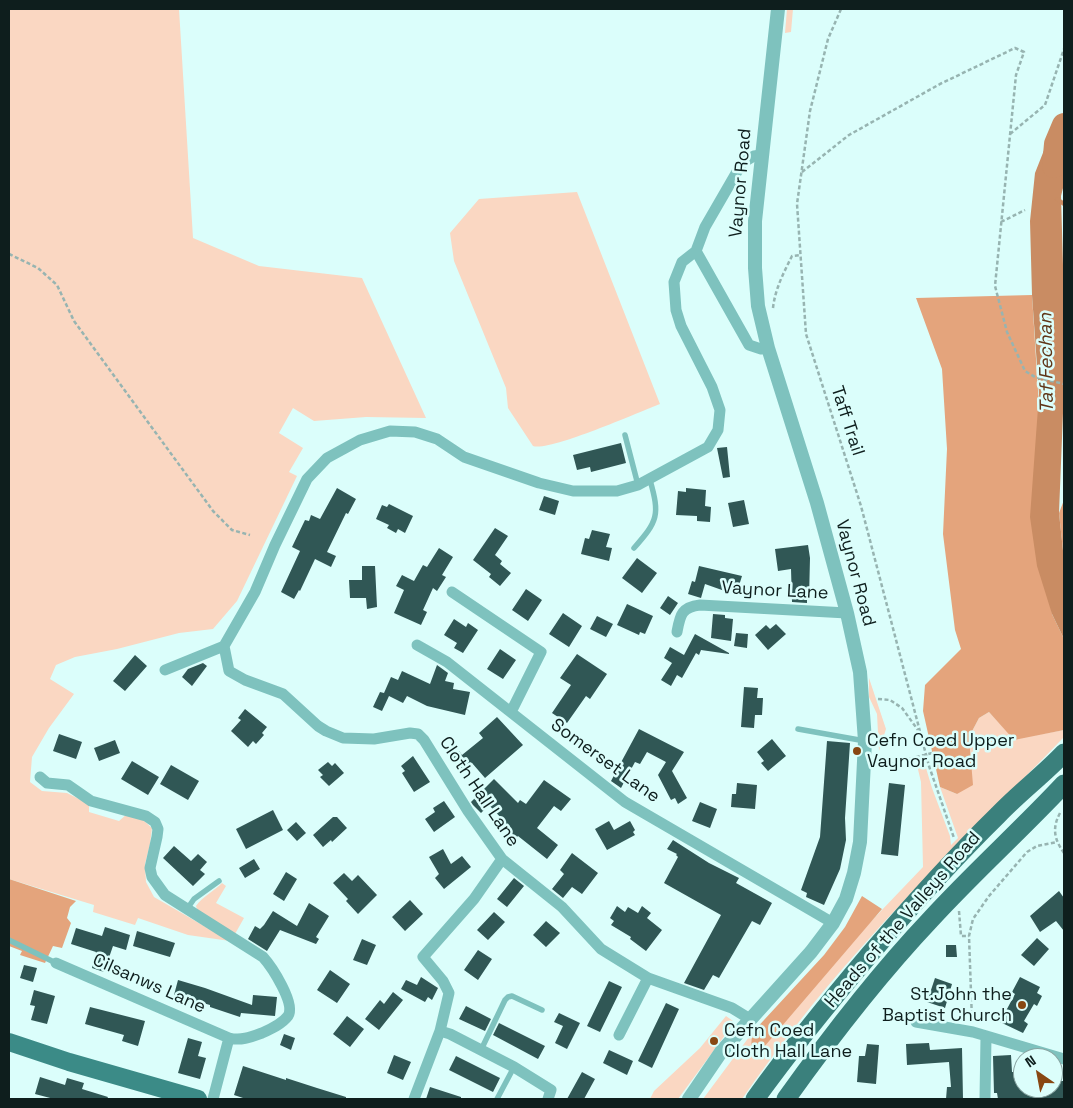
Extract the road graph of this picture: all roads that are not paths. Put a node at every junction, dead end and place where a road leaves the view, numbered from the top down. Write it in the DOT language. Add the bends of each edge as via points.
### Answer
graph roads {
  1 [pos="778,9"];
  2 [pos="762,155"];
  3 [pos="696,251"];
  4 [pos="768,348"];
  5 [pos="625,435"];
  6 [pos="650,480"];
  7 [pos="638,485"];
  8 [pos="634,548"];
  9 [pos="452,592"];
  10 [pos="847,613"];
  11 [pos="677,632"];
  12 [pos="417,645"];
  13 [pos="224,646"];
  14 [pos="165,670"];
  15 [pos="511,712"];
  16 [pos="798,729"];
  17 [pos="865,741"];
  18 [pos="1064,753"];
  19 [pos="40,777"];
  20 [pos="1062,786"];
  21 [pos="502,860"];
  22 [pos="220,881"];
  23 [pos="186,909"];
  24 [pos="833,923"];
  25 [pos="9,940"];
  26 [pos="56,962"];
  27 [pos="648,978"];
  28 [pos="542,1010"];
  29 [pos="750,1019"];
  30 [pos="916,1022"];
  31 [pos="440,1031"];
  32 [pos="619,1035"];
  33 [pos="986,1036"];
  34 [pos="229,1038"];
  35 [pos="9,1042"];
  36 [pos="481,1050"];
  37 [pos="1064,1059"];
  38 [pos="514,1067"];
  39 [pos="198,1099"];
  40 [pos="213,1099"];
  41 [pos="414,1099"];
  42 [pos="496,1099"];
  43 [pos="548,1099"];
  44 [pos="689,1099"];
  45 [pos="755,1099"];
  46 [pos="786,1099"];
  47 [pos="985,1099"];
  1 -- 2 [label="street, Vaynor Road"];
  2 -- 3 [label="street" via="742,163 705,227"];
  2 -- 4 [label="street, Vaynor Road" via="754,268 758,306"];
  3 -- 4 [label="street" via="749,345"];
  3 -- 6 [label="street" via="682,262 674,282 676,310 712,387 720,410 718,430 708,447"];
  4 -- 10 [label="street, Vaynor Road" via="817,503"];
  5 -- 7 [label="lane"];
  6 -- 7 [label="street"];
  6 -- 8 [label="lane" via="656,516"];
  7 -- 13 [label="street" via="617,491 573,491 539,483 464,456 438,439 415,432 390,431 360,440 327,458 307,479 255,592"];
  9 -- 15 [label="street" via="541,652"];
  10 -- 11 [label="street, Vaynor Lane" via="691,606 680,615"];
  10 -- 17 [label="street, Vaynor Road" via="860,672"];
  12 -- 15 [label="street, Somerset Lane" via="448,662"];
  13 -- 14 [label="street"];
  13 -- 21 [label="street, Cloth Hall Lane" via="229,671 283,694 326,731 353,739 418,734"];
  15 -- 24 [label="street, Somerset Lane" via="625,802"];
  16 -- 17 [label="lane"];
  17 -- 24 [label="street, Vaynor Road" via="860,842 846,899"];
  18 -- 45 [label="highway, Heads of the Valleys Road" via="999,813 922,893 829,1003"];
  19 -- 23 [label="street, Cilsanws Lane" via="47,783 68,785 90,801 146,816 155,822 158,829 150,868 152,877 165,895"];
  20 -- 46 [label="highway, Heads of the Valleys Road" via="930,920 860,1000"];
  21 -- 27 [label="street, Cloth Hall Lane" via="562,907 601,949"];
  21 -- 31 [label="street" via="474,899 423,957 449,993"];
  22 -- 23 [label="lane" via="194,899"];
  23 -- 34 [label="street, Cilsanws Lane" via="263,957 274,971 288,1003 288,1016 274,1027 248,1038"];
  24 -- 29 [label="street, Vaynor Road"];
  25 -- 26 [label="lane"];
  26 -- 34 [label="street, Cilsanws Lane"];
  27 -- 29 [label="street, Cloth Hall Lane" via="732,1008"];
  27 -- 32 [label="street"];
  28 -- 36 [label="lane" via="508,997"];
  29 -- 44 [label="street, Vaynor Road" via="721,1052"];
  30 -- 33 [label="street"];
  31 -- 36 [label="street"];
  31 -- 41 [label="street"];
  33 -- 37 [label="street"];
  33 -- 47 [label="street"];
  34 -- 40 [label="street"];
  35 -- 39 [label="main road"];
  36 -- 38 [label="street"];
  38 -- 42 [label="lane"];
  38 -- 43 [label="street" via="551,1090"];
}
